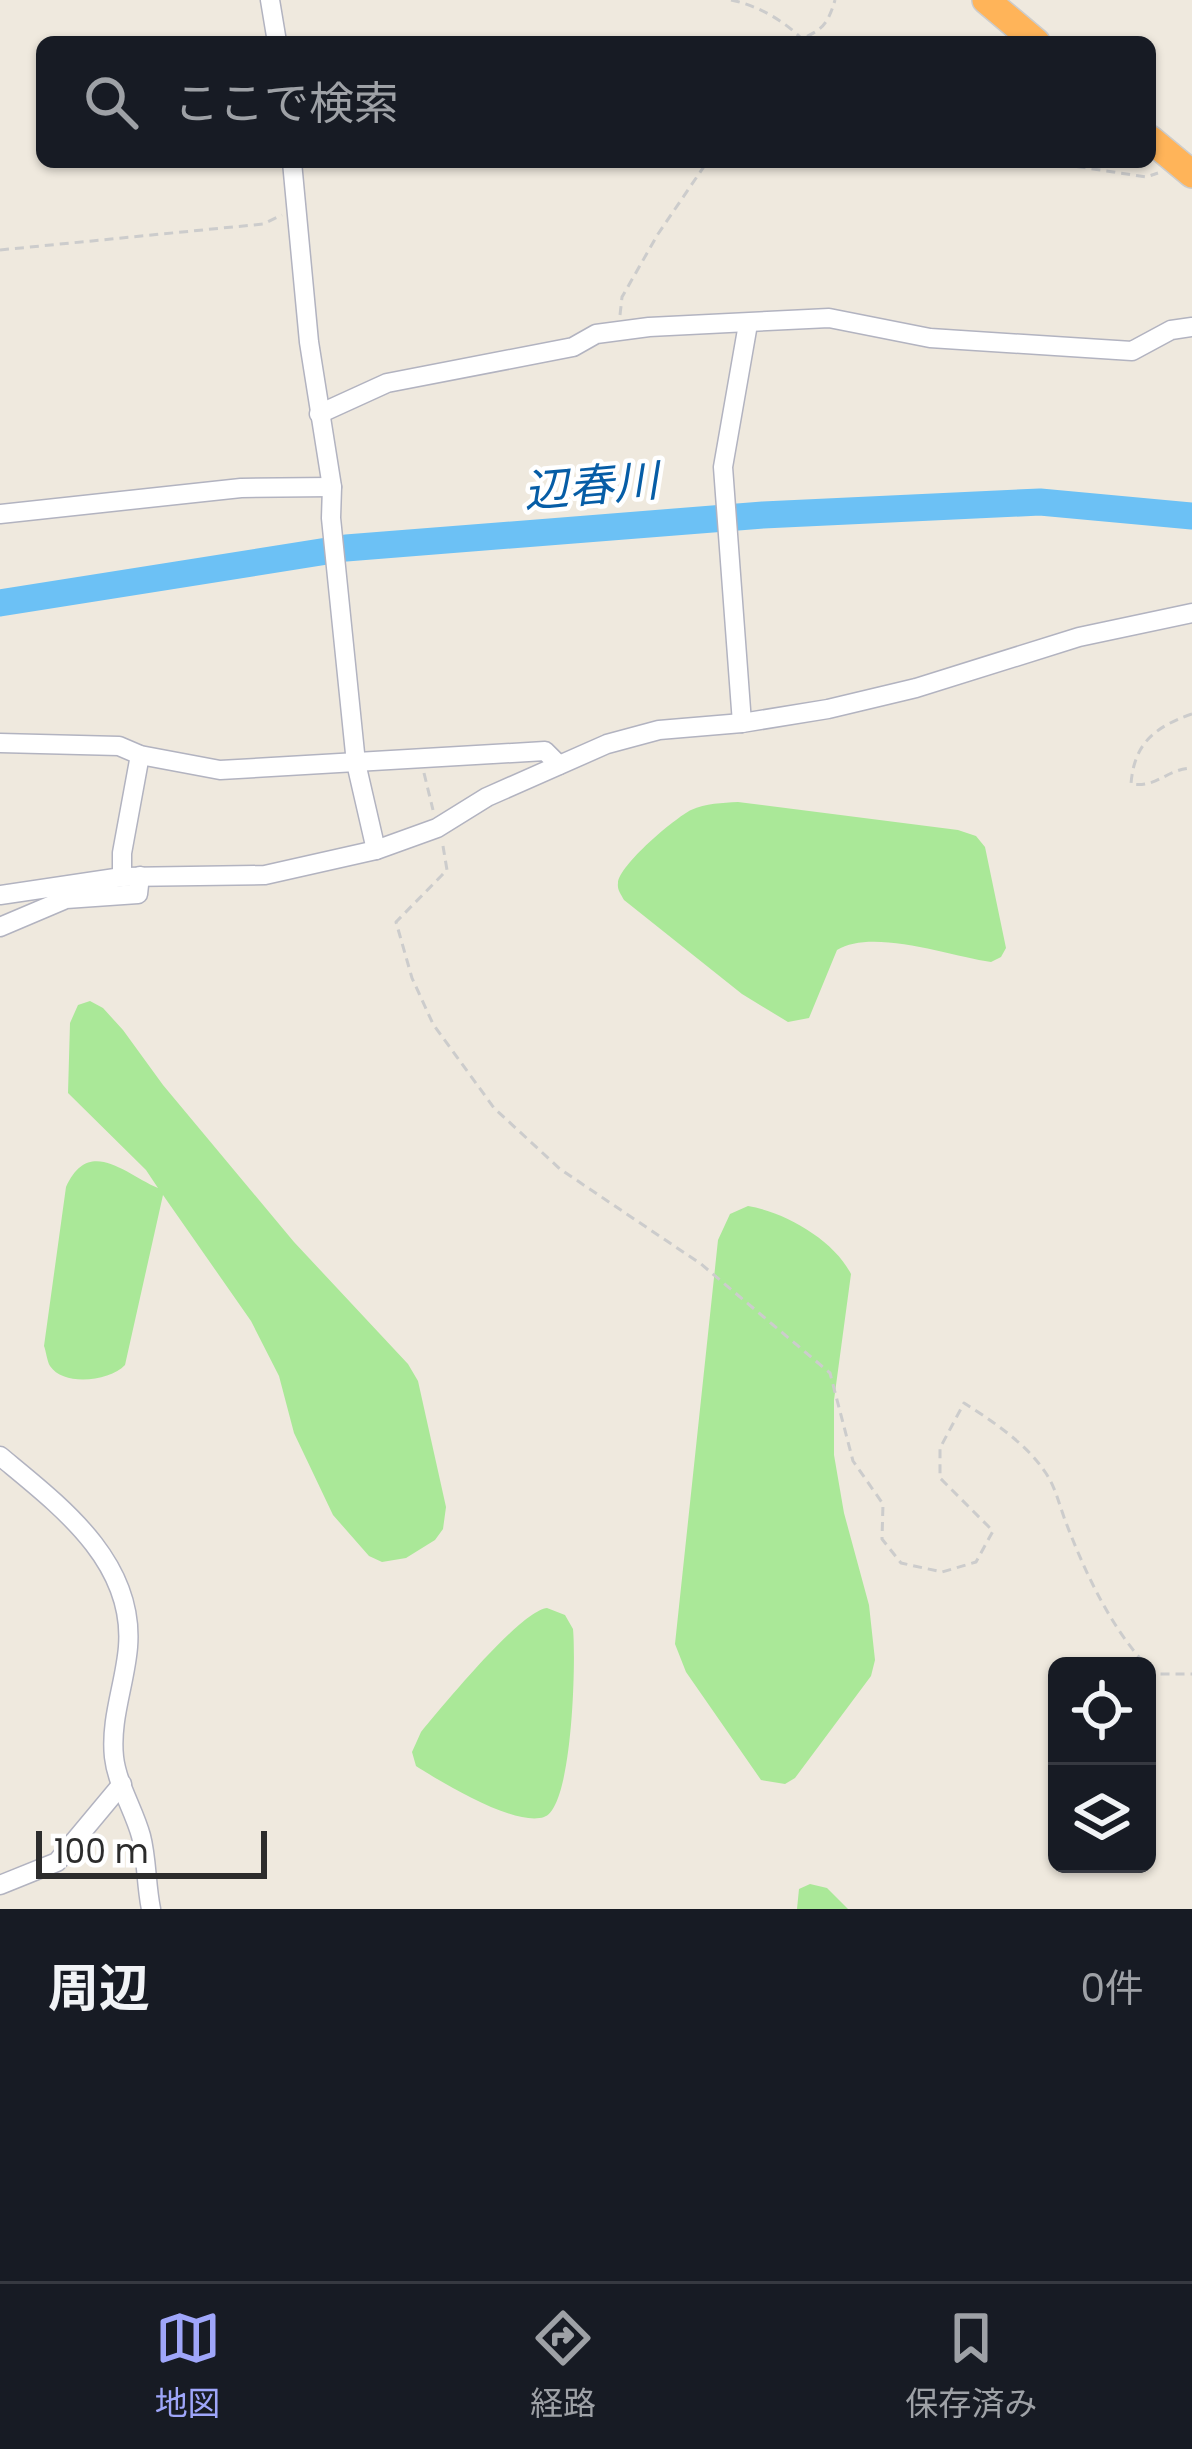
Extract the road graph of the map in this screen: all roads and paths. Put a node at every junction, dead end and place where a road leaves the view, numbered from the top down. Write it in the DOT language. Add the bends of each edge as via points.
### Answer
graph roads {
  1 [pos="270,0"];
  2 [pos="730,0"];
  3 [pos="835,0"];
  4 [pos="986,0"];
  5 [pos="276,36"];
  6 [pos="798,36"];
  7 [pos="812,36"];
  8 [pos="1029,36"];
  9 [pos="1171,157"];
  10 [pos="293,168"];
  11 [pos="703,168"];
  12 [pos="1089,168"];
  13 [pos="296,208"];
  14 [pos="0,250"];
  15 [pos="748,324"];
  16 [pos="1192,327"];
  17 [pos="618,331"];
  18 [pos="319,414"];
  19 [pos="332,487"];
  20 [pos="0,514"];
  21 [pos="1192,613"];
  22 [pos="1192,714"];
  23 [pos="742,723"];
  24 [pos="0,743"];
  25 [pos="140,755"];
  26 [pos="421,760"];
  27 [pos="356,763"];
  28 [pos="559,765"];
  29 [pos="1192,768"];
  30 [pos="439,831"];
  31 [pos="376,850"];
  32 [pos="131,876"];
  33 [pos="0,896"];
  34 [pos="0,927"];
  35 [pos="0,1456"];
  36 [pos="1138,1657"];
  37 [pos="1156,1674"];
  38 [pos="1192,1674"];
  39 [pos="122,1784"];
  40 [pos="0,1885"];
  41 [pos="151,1909"];
  1 -- 5 [label="street"];
  2 -- 6 [label="path"];
  3 -- 7 [label="path" via="829,22"];
  4 -- 8 [label="highway"];
  9 -- 12 [label="path" via="1146,176"];
  10 -- 13 [label="street"];
  11 -- 17 [label="path" via="622,298"];
  13 -- 14 [label="path" via="263,224"];
  13 -- 18 [label="street"];
  15 -- 16 [label="street" via="829,318 930,338 1132,351"];
  15 -- 17 [label="street"];
  15 -- 23 [label="street" via="722,467"];
  17 -- 18 [label="street" via="386,383"];
  18 -- 19 [label="street"];
  19 -- 20 [label="street" via="221,489"];
  19 -- 27 [label="street"];
  21 -- 23 [label="street" via="1079,637 916,688"];
  22 -- 29 [label="path" via="1145,738 1131,784 1148,787"];
  23 -- 28 [label="street" via="659,730"];
  24 -- 25 [label="street" via="119,746"];
  25 -- 27 [label="street" via="220,770"];
  25 -- 32 [label="street" via="122,853"];
  26 -- 27 [label="street"];
  26 -- 28 [label="street" via="545,751"];
  26 -- 30 [label="path"];
  27 -- 31 [label="street"];
  28 -- 30 [label="street" via="487,797"];
  30 -- 31 [label="street"];
  30 -- 36 [label="path" via="447,870 396,922 433,1024 494,1108 560,1169 701,1264 830,1372 853,1462 883,1504 882,1539 901,1563 942,1571 976,1562 993,1531 940,1478 940,1448 964,1403 1040,1463 1113,1621"];
  31 -- 32 [label="street" via="265,875"];
  32 -- 33 [label="street"];
  32 -- 34 [label="street" via="138,894 66,899"];
  35 -- 39 [label="street" via="88,1533 127,1611 114,1759"];
  37 -- 38 [label="path"];
  39 -- 40 [label="street" via="56,1862"];
  39 -- 41 [label="street" via="142,1842"];
}
